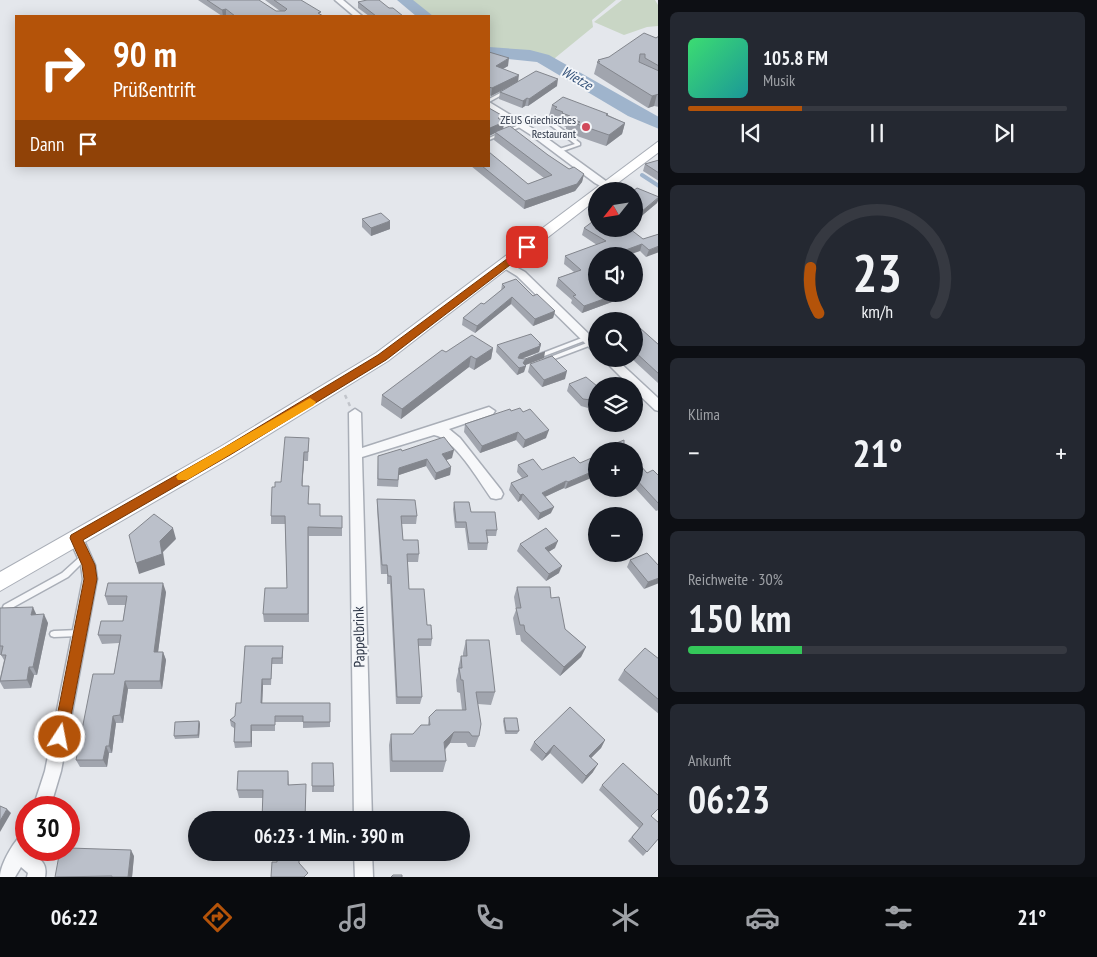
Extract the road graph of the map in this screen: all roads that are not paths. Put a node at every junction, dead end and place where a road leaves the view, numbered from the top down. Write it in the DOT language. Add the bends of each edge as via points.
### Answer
graph roads {
  1 [pos="339,0"];
  2 [pos="357,15"];
  3 [pos="511,89"];
  4 [pos="490,100"];
  5 [pos="490,106"];
  6 [pos="552,124"];
  7 [pos="523,125"];
  8 [pos="490,139"];
  9 [pos="658,145"];
  10 [pos="558,151"];
  11 [pos="598,182"];
  12 [pos="611,182"];
  13 [pos="588,200"];
  14 [pos="505,264"];
  15 [pos="588,338"];
  16 [pos="588,343"];
  17 [pos="588,344"];
  18 [pos="529,360"];
  19 [pos="534,365"];
  20 [pos="617,367"];
  21 [pos="658,407"];
  22 [pos="489,411"];
  23 [pos="355,413"];
  24 [pos="434,430"];
  25 [pos="357,454"];
  26 [pos="496,494"];
  27 [pos="76,538"];
  28 [pos="84,557"];
  29 [pos="0,582"];
  30 [pos="7,608"];
  31 [pos="80,633"];
  32 [pos="54,634"];
  33 [pos="45,796"];
  34 [pos="363,811"];
  35 [pos="363,861"];
  36 [pos="12,862"];
  37 [pos="36,877"];
  38 [pos="364,877"];
  1 -- 2 [label="street"];
  3 -- 4 [label="lane"];
  5 -- 7 [label="street"];
  6 -- 10 [label="lane" via="578,144"];
  7 -- 8 [label="lane"];
  7 -- 10 [label="street"];
  9 -- 12 [label="main road"];
  10 -- 11 [label="street"];
  13 -- 14 [label="main road"];
  14 -- 15 [label="street" via="521,274"];
  14 -- 27 [label="main road" via="382,358"];
  16 -- 18 [label="lane"];
  17 -- 19 [label="lane"];
  20 -- 21 [label="street"];
  22 -- 24 [label="street"];
  23 -- 25 [label="street, Pappelbrink"];
  24 -- 25 [label="street"];
  24 -- 26 [label="street" via="449,434 456,440"];
  25 -- 34 [label="street, Pappelbrink"];
  27 -- 28 [label="street"];
  27 -- 29 [label="main road"];
  28 -- 30 [label="lane" via="65,575"];
  28 -- 31 [label="street" via="90,579"];
  31 -- 32 [label="lane"];
  31 -- 33 [label="street" via="54,771"];
  35 -- 38 [label="street"];
  36 -- 37 [label="street" via="38,869"];
}
